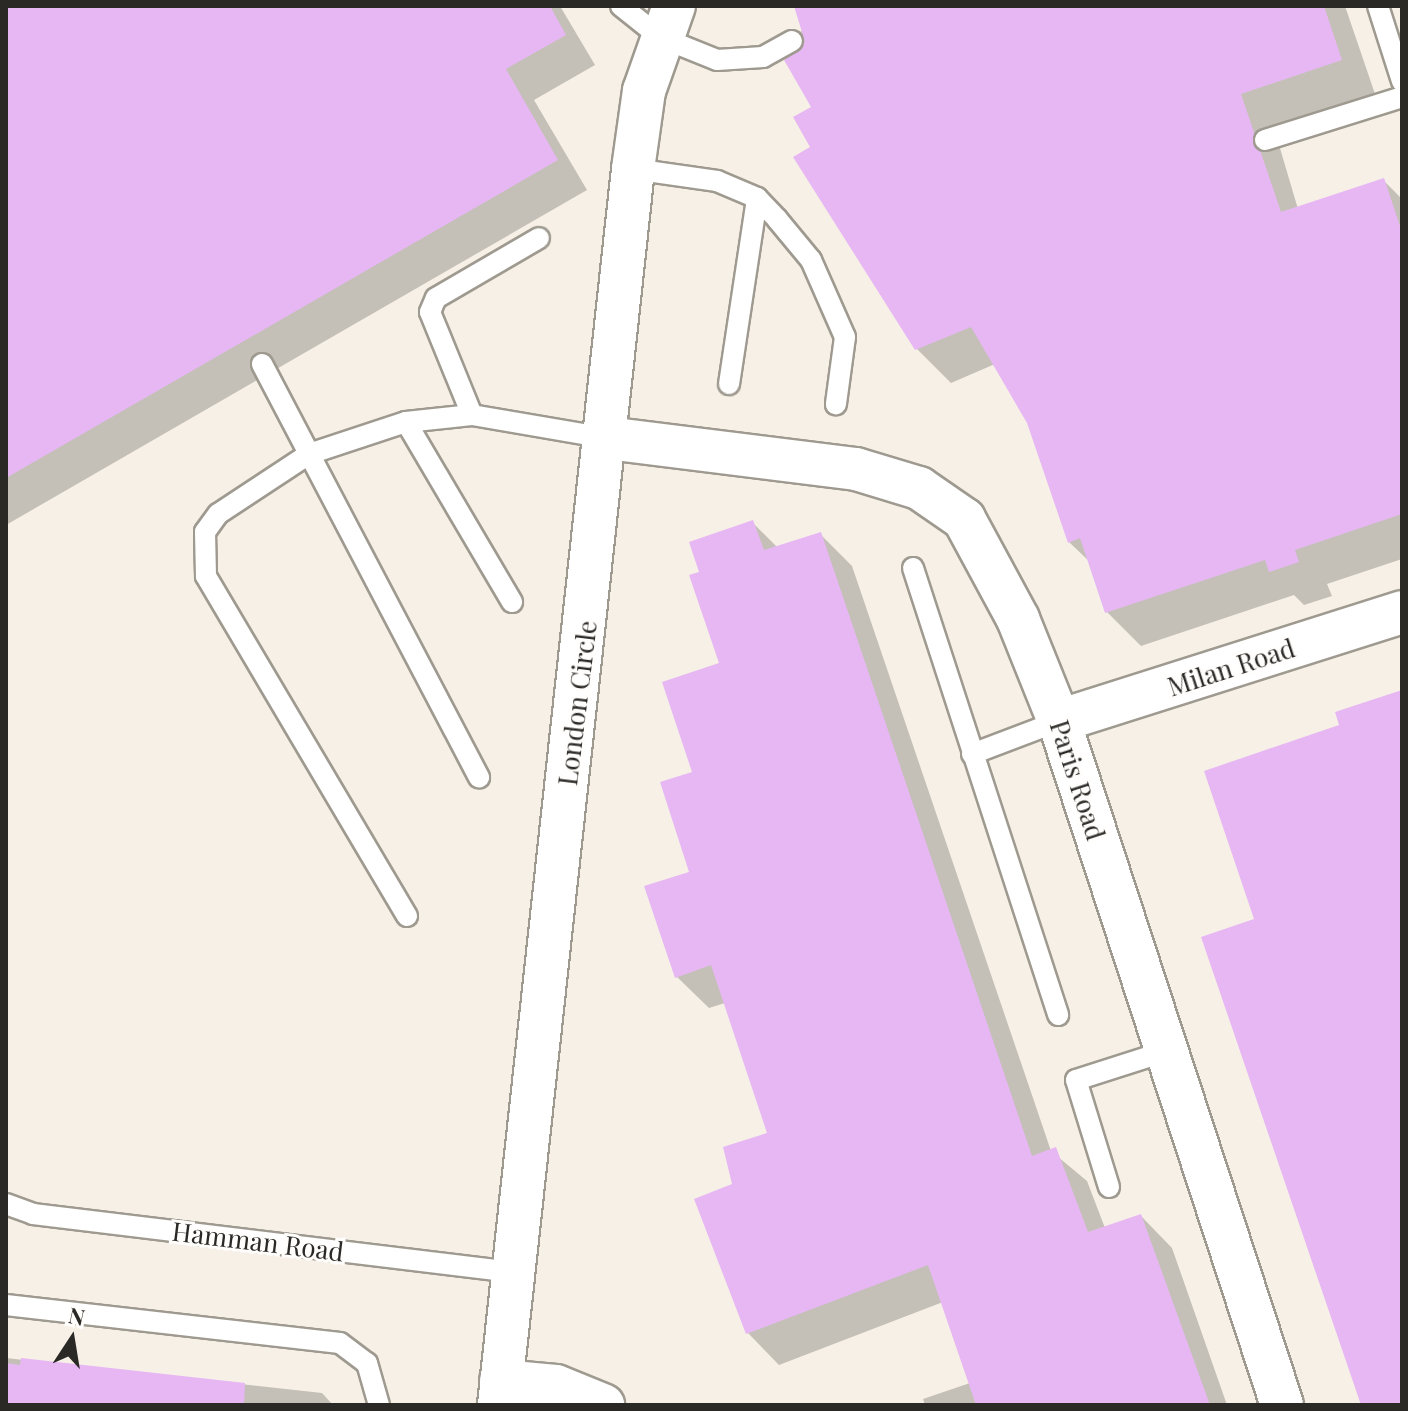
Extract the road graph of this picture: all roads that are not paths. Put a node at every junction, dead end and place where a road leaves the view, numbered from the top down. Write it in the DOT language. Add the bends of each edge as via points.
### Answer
graph roads {
  1 [pos="621,6"];
  2 [pos="1378,6"];
  3 [pos="667,22"];
  4 [pos="792,41"];
  5 [pos="1402,81"];
  6 [pos="1402,97"];
  7 [pos="1265,140"];
  8 [pos="633,169"];
  9 [pos="757,198"];
  10 [pos="539,238"];
  11 [pos="262,364"];
  12 [pos="729,384"];
  13 [pos="836,404"];
  14 [pos="472,415"];
  15 [pos="406,422"];
  16 [pos="607,438"];
  17 [pos="309,454"];
  18 [pos="913,568"];
  19 [pos="512,602"];
  20 [pos="1402,612"];
  21 [pos="1059,721"];
  22 [pos="972,754"];
  23 [pos="479,777"];
  24 [pos="407,916"];
  25 [pos="1058,1015"];
  26 [pos="1167,1051"];
  27 [pos="1109,1187"];
  28 [pos="6,1204"];
  29 [pos="511,1272"];
  30 [pos="6,1305"];
  31 [pos="500,1393"];
  32 [pos="379,1405"];
  33 [pos="603,1405"];
  34 [pos="1282,1405"];
  1 -- 3 [label="lane"];
  2 -- 5 [label="lane"];
  3 -- 4 [label="lane" via="688,53 745,62"];
  3 -- 8 [label="street, London Circle"];
  6 -- 7 [label="lane"];
  8 -- 9 [label="lane" via="717,181"];
  8 -- 16 [label="street, London Circle"];
  9 -- 12 [label="lane"];
  9 -- 13 [label="lane" via="811,260 838,318 847,348"];
  10 -- 14 [label="lane" via="436,298 430,312"];
  11 -- 17 [label="lane"];
  14 -- 15 [label="lane"];
  14 -- 16 [label="lane"];
  15 -- 17 [label="lane"];
  15 -- 19 [label="lane"];
  16 -- 21 [label="street, Paris Road" via="856,469 919,488 964,519 1018,619"];
  16 -- 29 [label="street, London Circle"];
  17 -- 23 [label="lane"];
  17 -- 24 [label="lane" via="218,514 205,532 206,576"];
  18 -- 22 [label="lane"];
  20 -- 21 [label="street, Milan Road"];
  21 -- 22 [label="lane"];
  21 -- 26 [label="street, Paris Road"];
  22 -- 25 [label="lane"];
  26 -- 27 [label="lane" via="1076,1080"];
  26 -- 34 [label="street, Paris Road"];
  28 -- 29 [label="lane, Hamman Road" via="33,1214"];
  29 -- 31 [label="street, London Circle"];
  30 -- 32 [label="lane" via="340,1343 367,1363"];
  31 -- 33 [label="street" via="556,1386"];
}
